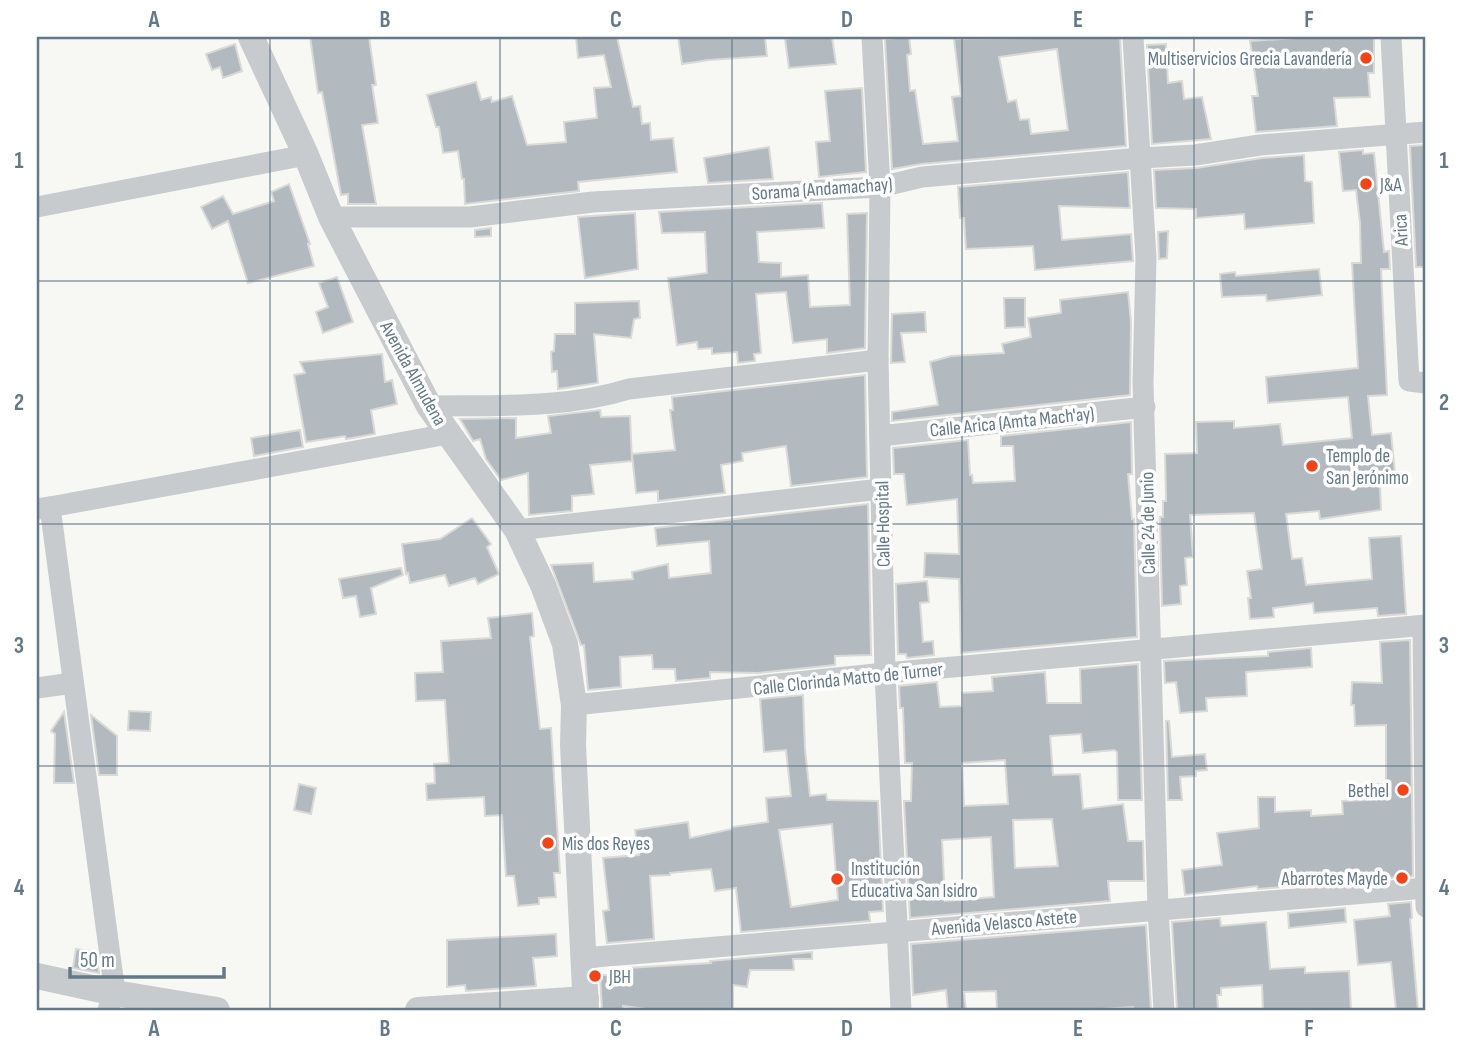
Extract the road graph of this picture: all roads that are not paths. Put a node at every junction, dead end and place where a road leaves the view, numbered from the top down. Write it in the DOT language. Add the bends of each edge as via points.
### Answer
graph roads {
  1 [pos="251,37"];
  2 [pos="872,37"];
  3 [pos="1133,37"];
  4 [pos="1391,37"];
  5 [pos="1426,132"];
  6 [pos="1396,136"];
  7 [pos="306,155"];
  8 [pos="1141,158"];
  9 [pos="880,187"];
  10 [pos="37,207"];
  11 [pos="331,216"];
  12 [pos="878,360"];
  13 [pos="1418,382"];
  14 [pos="429,406"];
  15 [pos="1145,407"];
  16 [pos="448,434"];
  17 [pos="880,436"];
  18 [pos="881,489"];
  19 [pos="43,508"];
  20 [pos="517,530"];
  21 [pos="1425,626"];
  22 [pos="1150,651"];
  23 [pos="886,674"];
  24 [pos="73,682"];
  25 [pos="37,688"];
  26 [pos="574,705"];
  27 [pos="1426,888"];
  28 [pos="1426,907"];
  29 [pos="1158,909"];
  30 [pos="898,932"];
  31 [pos="583,958"];
  32 [pos="37,976"];
  33 [pos="111,1001"];
  34 [pos="586,1005"];
  35 [pos="216,1010"];
  36 [pos="418,1010"];
  37 [pos="901,1010"];
  38 [pos="1164,1010"];
  1 -- 7 [label="street, Avenida Almudena"];
  2 -- 9 [label="street, Calle Hospital"];
  3 -- 8 [label="street, Calle 24 de Junio"];
  4 -- 6 [label="street, Arica"];
  5 -- 6 [label="street, Sorama (Andamachay)"];
  6 -- 8 [label="street, Sorama (Andamachay)"];
  6 -- 13 [label="street, Arica"];
  7 -- 10 [label="street"];
  7 -- 11 [label="street, Avenida Almudena"];
  8 -- 9 [label="street, Sorama (Andamachay)" via="922,177"];
  8 -- 15 [label="street, Calle 24 de Junio"];
  9 -- 11 [label="street, Sorama (Andamachay)" via="593,202 470,217"];
  9 -- 12 [label="street, Calle Hospital"];
  11 -- 14 [label="street, Avenida Almudena"];
  12 -- 14 [label="street" via="629,389 556,404"];
  12 -- 17 [label="street, Calle Hospital"];
  14 -- 16 [label="street, Avenida Almudena"];
  15 -- 17 [label="street, Calle Arica (Amta Mach'ay)"];
  15 -- 22 [label="street, Calle 24 de Junio"];
  16 -- 19 [label="street"];
  16 -- 20 [label="street, Avenida Almudena"];
  17 -- 18 [label="street, Calle Hospital"];
  18 -- 20 [label="street"];
  18 -- 23 [label="street, Calle Hospital"];
  19 -- 24 [label="street"];
  20 -- 26 [label="street, Avenida Almudena" via="565,644"];
  21 -- 22 [label="street, Calle Clorinda Matto de Turner"];
  21 -- 27 [label="street"];
  22 -- 23 [label="street, Calle Clorinda Matto de Turner"];
  22 -- 29 [label="street, Calle 24 de Junio"];
  23 -- 26 [label="street, Calle Clorinda Matto de Turner"];
  23 -- 30 [label="street, Calle Hospital"];
  24 -- 25 [label="street"];
  24 -- 33 [label="street"];
  26 -- 31 [label="street"];
  27 -- 28 [label="street"];
  27 -- 29 [label="street, Avenida Velasco Astete"];
  29 -- 30 [label="street, Avenida Velasco Astete"];
  29 -- 38 [label="street, Calle 24 de Junio"];
  30 -- 31 [label="street, Avenida Velasco Astete"];
  30 -- 37 [label="street, Calle Hospital"];
  31 -- 34 [label="street"];
  32 -- 33 [label="street"];
  33 -- 35 [label="street"];
  34 -- 36 [label="street"];
}
